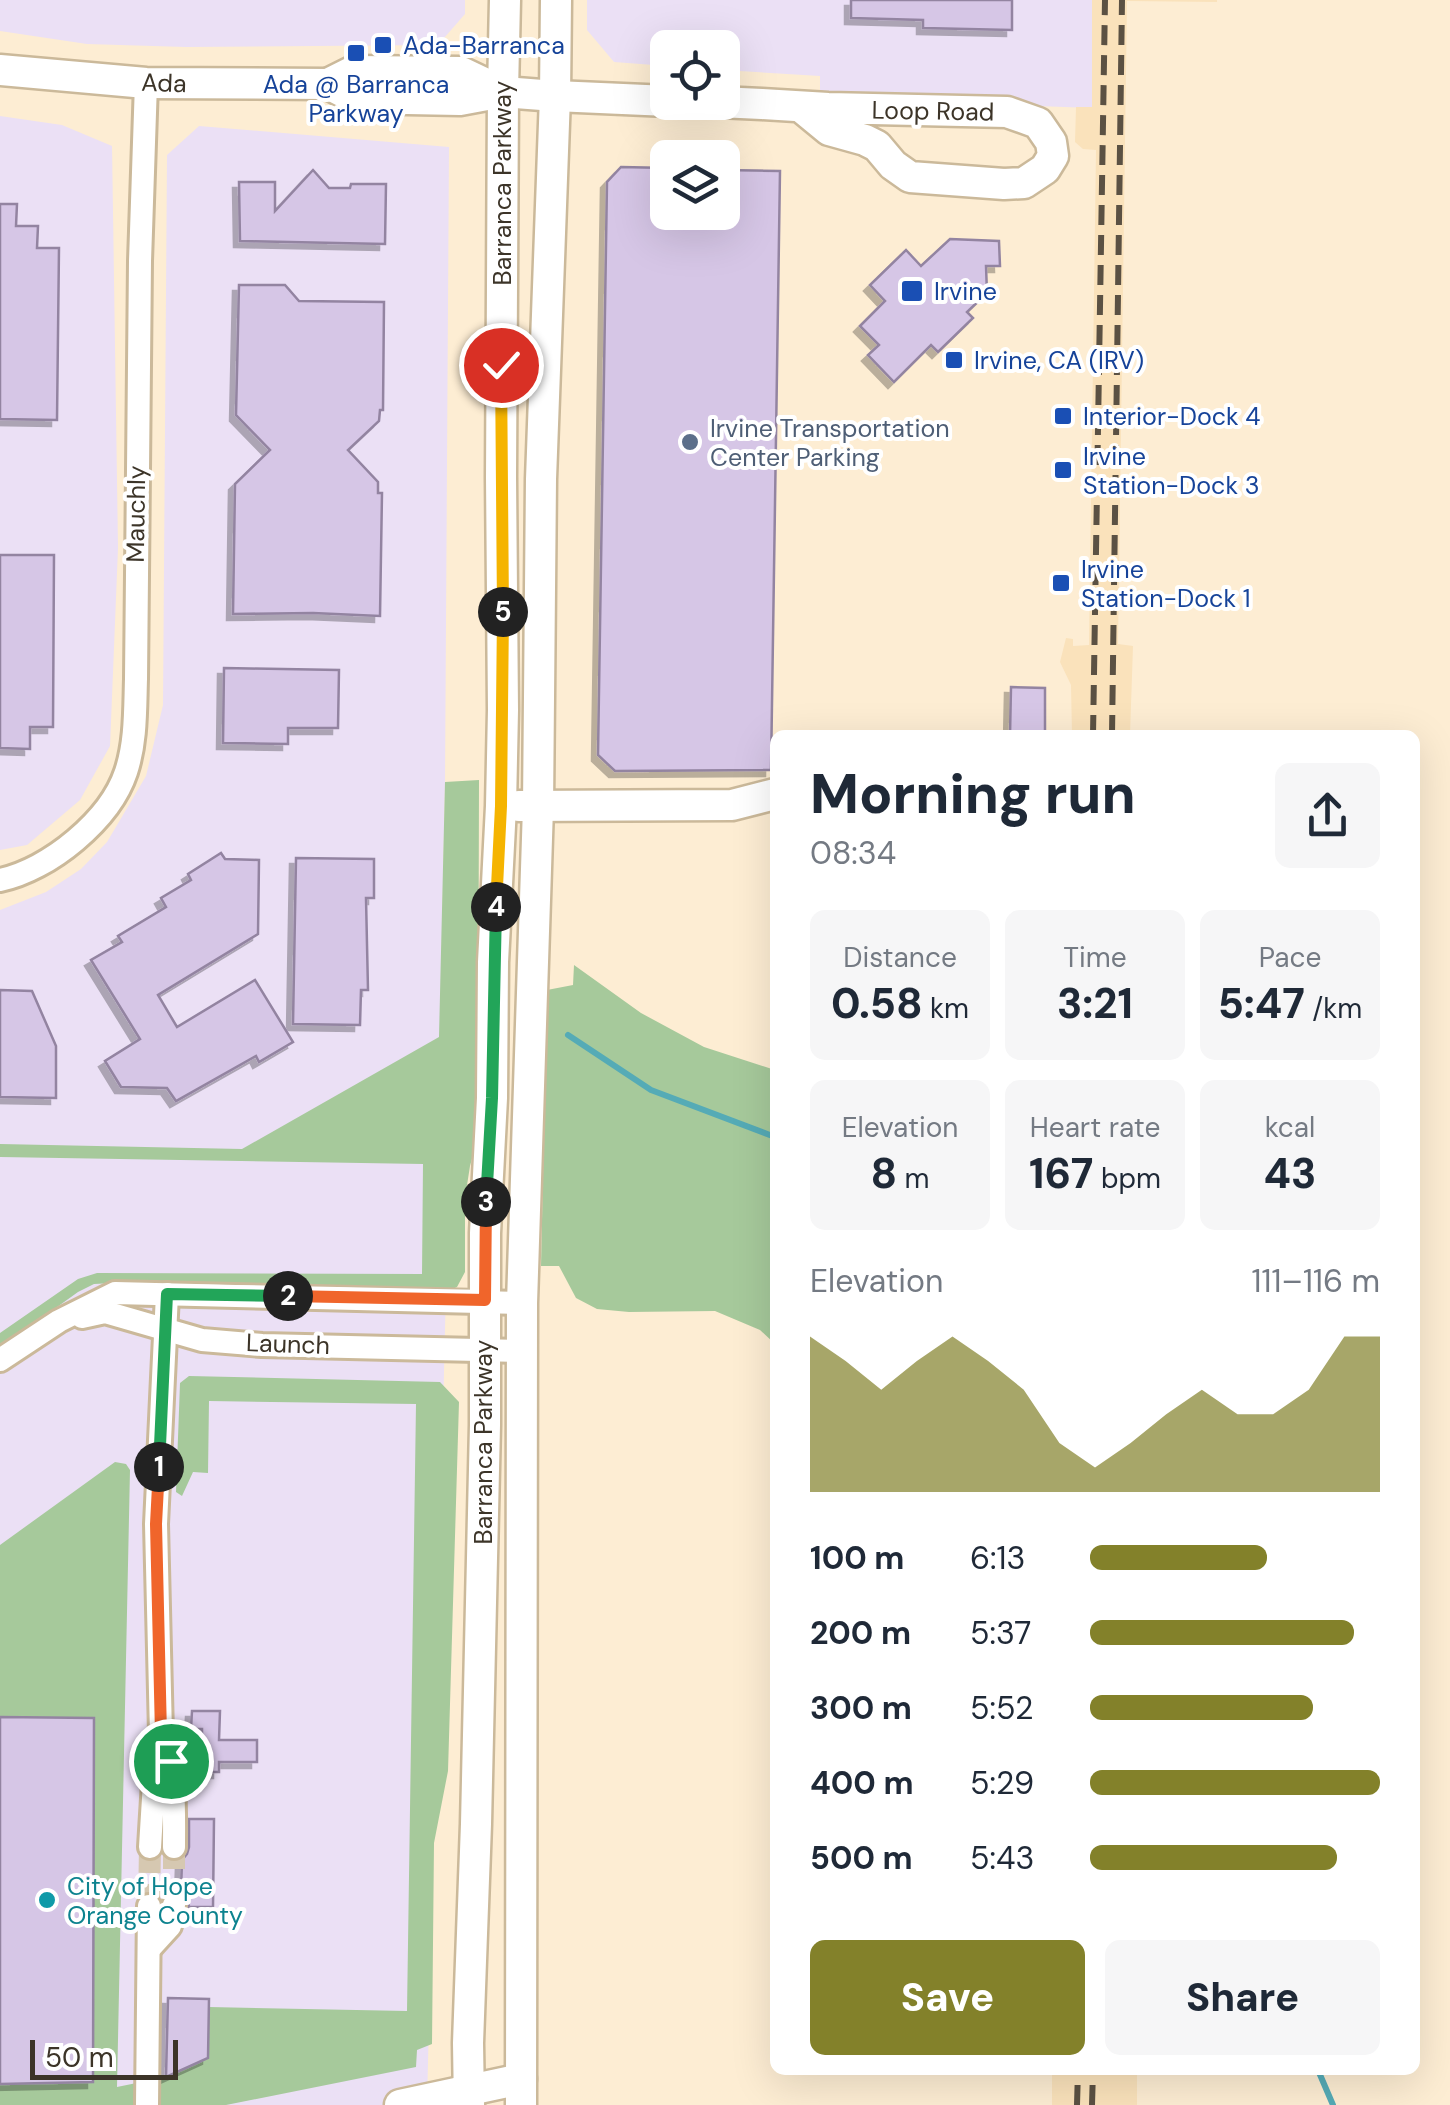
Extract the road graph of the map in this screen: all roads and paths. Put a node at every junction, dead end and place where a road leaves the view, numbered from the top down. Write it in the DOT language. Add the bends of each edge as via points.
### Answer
graph roads {
  1 [pos="505,0"];
  2 [pos="556,0"];
  3 [pos="0,70"];
  4 [pos="146,83"];
  5 [pos="502,92"];
  6 [pos="555,96"];
  7 [pos="650,99"];
  8 [pos="740,103"];
  9 [pos="801,107"];
  10 [pos="770,795"];
  11 [pos="501,806"];
  12 [pos="538,807"];
  13 [pos="0,880"];
  14 [pos="167,1294"];
  15 [pos="485,1300"];
  16 [pos="522,1303"];
  17 [pos="59,1322"];
  18 [pos="166,1329"];
  19 [pos="484,1348"];
  20 [pos="522,1351"];
  21 [pos="0,1360"];
  22 [pos="162,1847"];
  23 [pos="148,1906"];
  24 [pos="174,1906"];
  25 [pos="150,1949"];
  26 [pos="521,2092"];
  27 [pos="469,2098"];
  28 [pos="147,2101"];
  29 [pos="400,2105"];
  1 -- 5 [label="main road, Barranca Parkway"];
  2 -- 6 [label="main road, Barranca Parkway"];
  3 -- 4 [label="main road, Ada"];
  4 -- 5 [label="main road, Ada" via="328,84 354,70 461,72"];
  4 -- 13 [label="street, Mauchly" via="132,747 125,775 88,829 26,872"];
  5 -- 6 [label="main road, Ada"];
  5 -- 11 [label="main road, Barranca Parkway"];
  6 -- 7 [label="main road, Ada"];
  6 -- 12 [label="main road, Barranca Parkway"];
  8 -- 9 [label="main road"];
  9 -- 9 [label="main road, Loop Road" via="830,130 877,146 910,177 1024,183 1046,169 1052,156 1052,142 1038,124 1007,112"];
  10 -- 12 [label="main road" via="732,806"];
  11 -- 12 [label="main road"];
  11 -- 15 [label="main road, Barranca Parkway"];
  12 -- 16 [label="main road, Barranca Parkway"];
  14 -- 15 [label="street, Launch"];
  14 -- 17 [label="street, Launch" via="115,1293"];
  14 -- 18 [label="street"];
  15 -- 16 [label="street, Launch"];
  15 -- 19 [label="main road, Barranca Parkway"];
  16 -- 20 [label="main road, Barranca Parkway"];
  17 -- 18 [label="street, Launch" via="105,1312"];
  17 -- 21 [label="street, Launch"];
  18 -- 19 [label="street, Launch" via="262,1345"];
  18 -- 22 [label="street" via="156,1524 161,1734 171,1761 174,1812"];
  19 -- 20 [label="street, Launch"];
  19 -- 27 [label="main road, Barranca Parkway"];
  20 -- 26 [label="main road, Barranca Parkway"];
  23 -- 25 [label="street"];
  24 -- 25 [label="street" via="170,1926"];
  25 -- 28 [label="street"];
  26 -- 27 [label="main road"];
  27 -- 29 [label="main road"];
}
